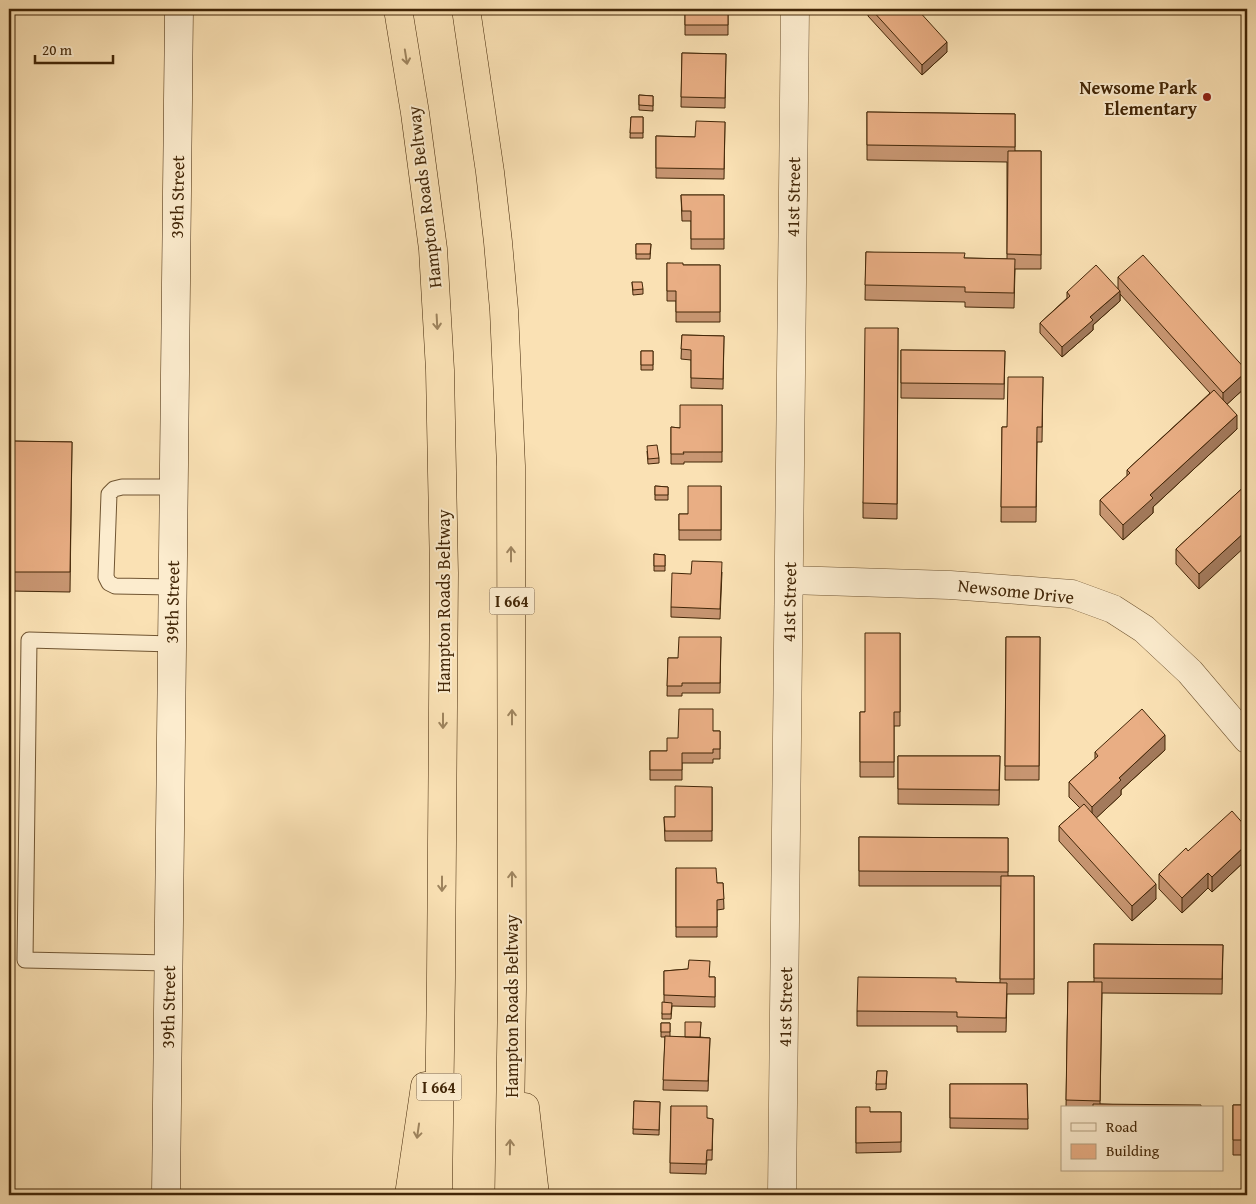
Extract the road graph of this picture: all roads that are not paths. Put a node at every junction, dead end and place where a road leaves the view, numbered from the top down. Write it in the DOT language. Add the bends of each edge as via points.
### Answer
graph roads {
  1 [pos="179,9"];
  2 [pos="398,9"];
  3 [pos="466,9"];
  4 [pos="795,9"];
  5 [pos="174,488"];
  6 [pos="789,580"];
  7 [pos="173,587"];
  8 [pos="172,644"];
  9 [pos="1247,739"];
  10 [pos="169,963"];
  11 [pos="441,978"];
  12 [pos="512,988"];
  13 [pos="166,1195"];
  14 [pos="409,1195"];
  15 [pos="438,1195"];
  16 [pos="509,1195"];
  17 [pos="535,1195"];
  18 [pos="782,1195"];
  1 -- 5 [label="street, 39th Street"];
  2 -- 11 [label="highway, Hampton Roads Beltway / I 664, one-way" via="433,249 440,370 444,573"];
  12 -- 3 [label="highway, Hampton Roads Beltway / I 664, one-way" via="511,466 504,310 490,172"];
  4 -- 6 [label="street, 41st Street"];
  5 -- 7 [label="street, 39th Street"];
  5 -- 7 [label="lane" via="122,487 109,494 106,577 115,586"];
  6 -- 9 [label="street, Newsome Drive" via="950,585 1072,594 1113,609 1144,629 1190,672"];
  6 -- 18 [label="street, 41st Street"];
  7 -- 8 [label="street, 39th Street"];
  8 -- 10 [label="street, 39th Street"];
  8 -- 10 [label="lane" via="29,640 25,960"];
  10 -- 13 [label="street, 39th Street"];
  11 -- 14 [label="highway, one-way"];
  11 -- 15 [label="highway, Hampton Roads Beltway / I 664"];
  16 -- 12 [label="highway, Hampton Roads Beltway / I 664, one-way"];
  12 -- 17 [label="highway"];
}
